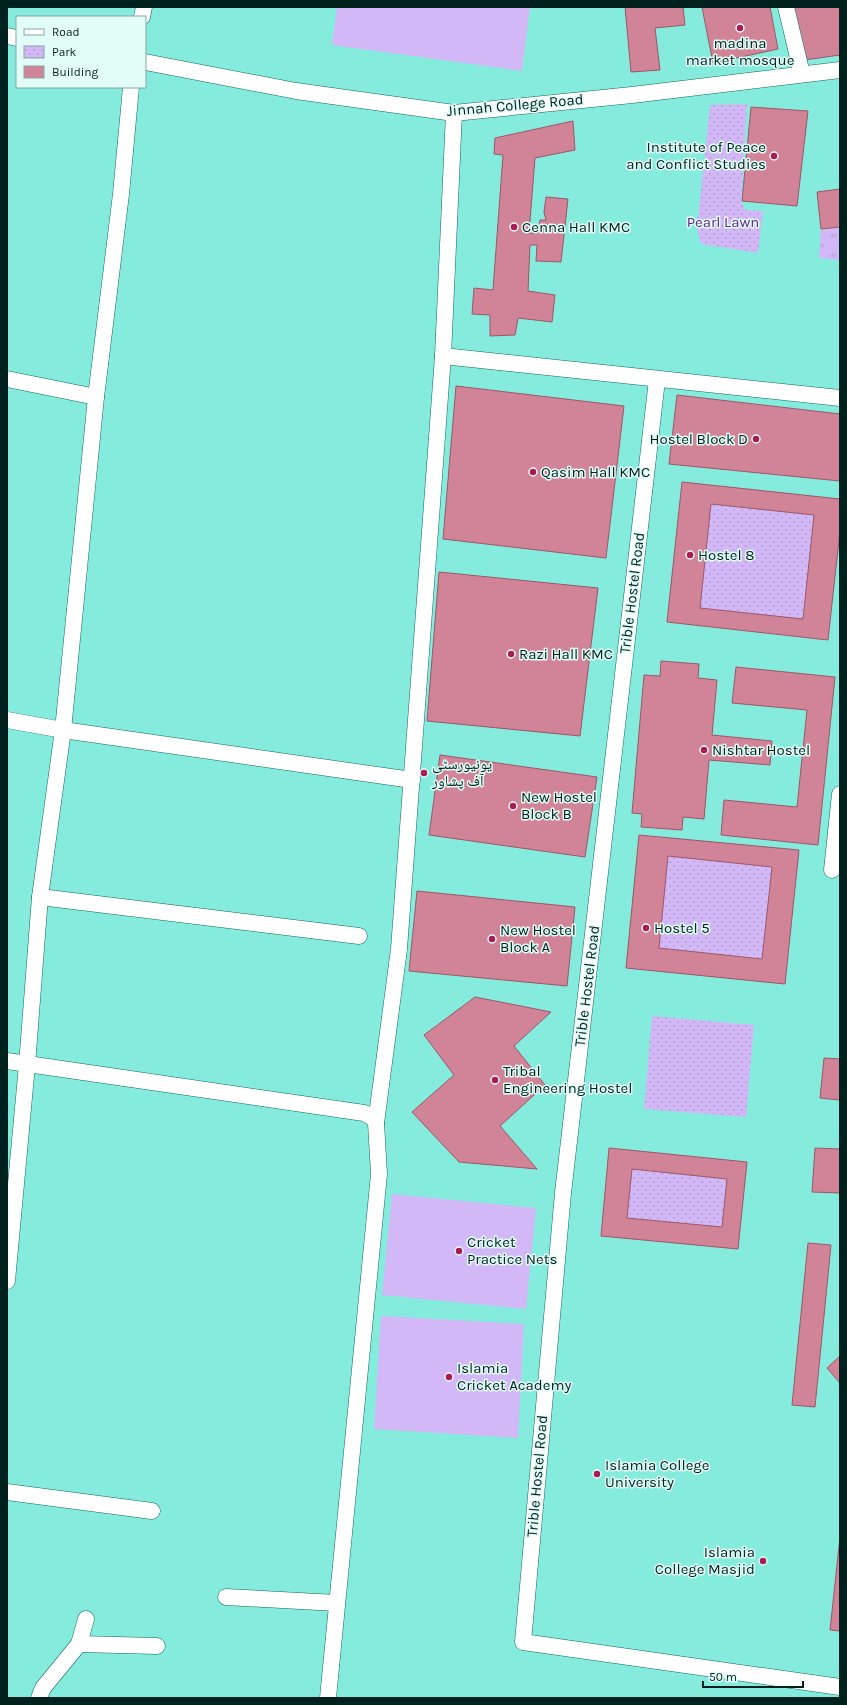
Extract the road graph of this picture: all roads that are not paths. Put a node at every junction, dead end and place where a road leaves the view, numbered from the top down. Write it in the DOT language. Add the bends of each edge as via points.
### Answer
graph roads {
  1 [pos="786,7"];
  2 [pos="146,62"];
  3 [pos="840,70"];
  4 [pos="802,74"];
  5 [pos="131,88"];
  6 [pos="454,113"];
  7 [pos="443,356"];
  8 [pos="7,379"];
  9 [pos="657,380"];
  10 [pos="96,397"];
  11 [pos="840,398"];
  12 [pos="7,720"];
  13 [pos="63,730"];
  14 [pos="412,780"];
  15 [pos="840,794"];
  16 [pos="832,870"];
  17 [pos="40,897"];
  18 [pos="359,936"];
  19 [pos="7,1061"];
  20 [pos="27,1065"];
  21 [pos="376,1123"];
  22 [pos="10,1206"];
  23 [pos="7,1281"];
  24 [pos="7,1492"];
  25 [pos="152,1511"];
  26 [pos="226,1597"];
  27 [pos="337,1603"];
  28 [pos="86,1619"];
  29 [pos="79,1644"];
  30 [pos="157,1646"];
  31 [pos="840,1687"];
  32 [pos="39,1698"];
  33 [pos="328,1698"];
  1 -- 4 [label="street"];
  2 -- 6 [label="street, Jinnah College Road" via="296,91"];
  3 -- 4 [label="street, Jinnah College Road"];
  4 -- 6 [label="street, Jinnah College Road"];
  5 -- 10 [label="street" via="121,194"];
  6 -- 7 [label="street"];
  7 -- 9 [label="street"];
  7 -- 14 [label="street"];
  8 -- 10 [label="street"];
  9 -- 11 [label="street"];
  9 -- 31 [label="street, Trible Hostel Road" via="563,1193 522,1642"];
  10 -- 13 [label="street"];
  12 -- 13 [label="street"];
  13 -- 14 [label="street"];
  13 -- 17 [label="street"];
  14 -- 21 [label="street" via="399,948"];
  15 -- 16 [label="street"];
  17 -- 18 [label="street"];
  17 -- 20 [label="street"];
  19 -- 20 [label="street"];
  20 -- 21 [label="street" via="364,1113 372,1117"];
  20 -- 22 [label="street"];
  21 -- 27 [label="street" via="379,1174"];
  22 -- 23 [label="street"];
  24 -- 25 [label="street"];
  26 -- 27 [label="street"];
  27 -- 33 [label="street"];
  28 -- 29 [label="street"];
  29 -- 30 [label="street"];
  29 -- 32 [label="street" via="43,1688"];
}
